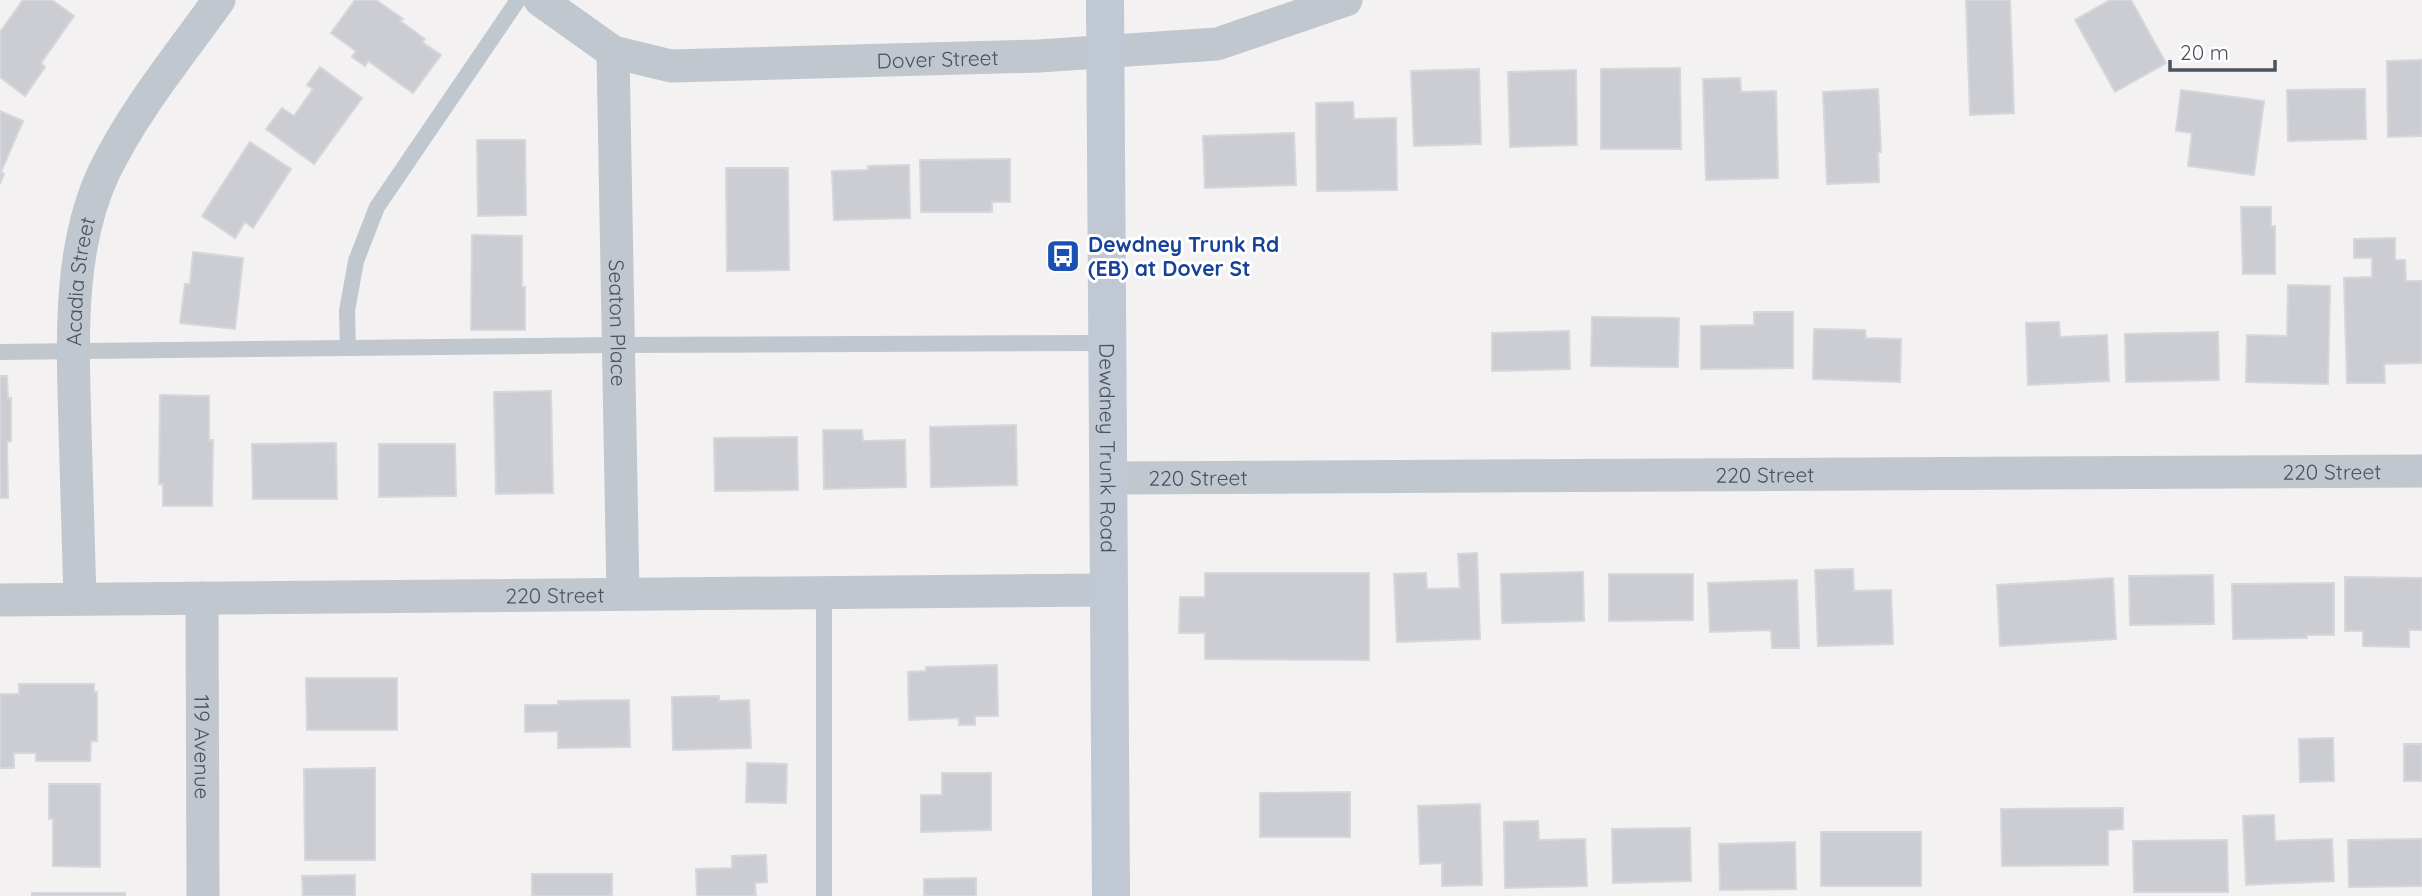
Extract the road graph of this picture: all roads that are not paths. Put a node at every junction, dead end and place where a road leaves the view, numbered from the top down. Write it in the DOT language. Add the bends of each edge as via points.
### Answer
graph roads {
  1 [pos="219,0"];
  2 [pos="518,0"];
  3 [pos="540,0"];
  4 [pos="1105,0"];
  5 [pos="1346,0"];
  6 [pos="612,52"];
  7 [pos="1106,53"];
  8 [pos="1107,343"];
  9 [pos="618,345"];
  10 [pos="348,348"];
  11 [pos="73,351"];
  12 [pos="0,352"];
  13 [pos="2422,471"];
  14 [pos="1109,478"];
  15 [pos="1109,590"];
  16 [pos="824,592"];
  17 [pos="623,594"];
  18 [pos="202,598"];
  19 [pos="80,599"];
  20 [pos="0,600"];
  21 [pos="203,896"];
  22 [pos="824,896"];
  23 [pos="1111,896"];
  1 -- 11 [label="street, Acadia Street" via="126,130 103,175 86,227 77,279"];
  2 -- 10 [label="lane" via="377,207 356,261 347,311"];
  3 -- 6 [label="street, Dover Street"];
  4 -- 7 [label="main road, Dewdney Trunk Road"];
  5 -- 7 [label="street, Dover Street" via="1217,44"];
  6 -- 7 [label="street, Dover Street" via="671,66"];
  6 -- 9 [label="street, Seaton Place"];
  7 -- 8 [label="main road, Dewdney Trunk Road"];
  8 -- 9 [label="lane"];
  8 -- 14 [label="main road, Dewdney Trunk Road"];
  9 -- 10 [label="lane"];
  9 -- 17 [label="street, Seaton Place"];
  10 -- 11 [label="lane"];
  11 -- 12 [label="lane"];
  11 -- 19 [label="street, Acadia Street"];
  13 -- 14 [label="street, 220 Street"];
  14 -- 15 [label="main road, Dewdney Trunk Road"];
  15 -- 16 [label="street, 220 Street"];
  15 -- 23 [label="main road, Dewdney Trunk Road"];
  16 -- 17 [label="street, 220 Street"];
  16 -- 22 [label="lane"];
  17 -- 18 [label="street, 220 Street"];
  18 -- 19 [label="street, 220 Street"];
  18 -- 21 [label="street, 119 Avenue"];
  19 -- 20 [label="street, 220 Street"];
}
